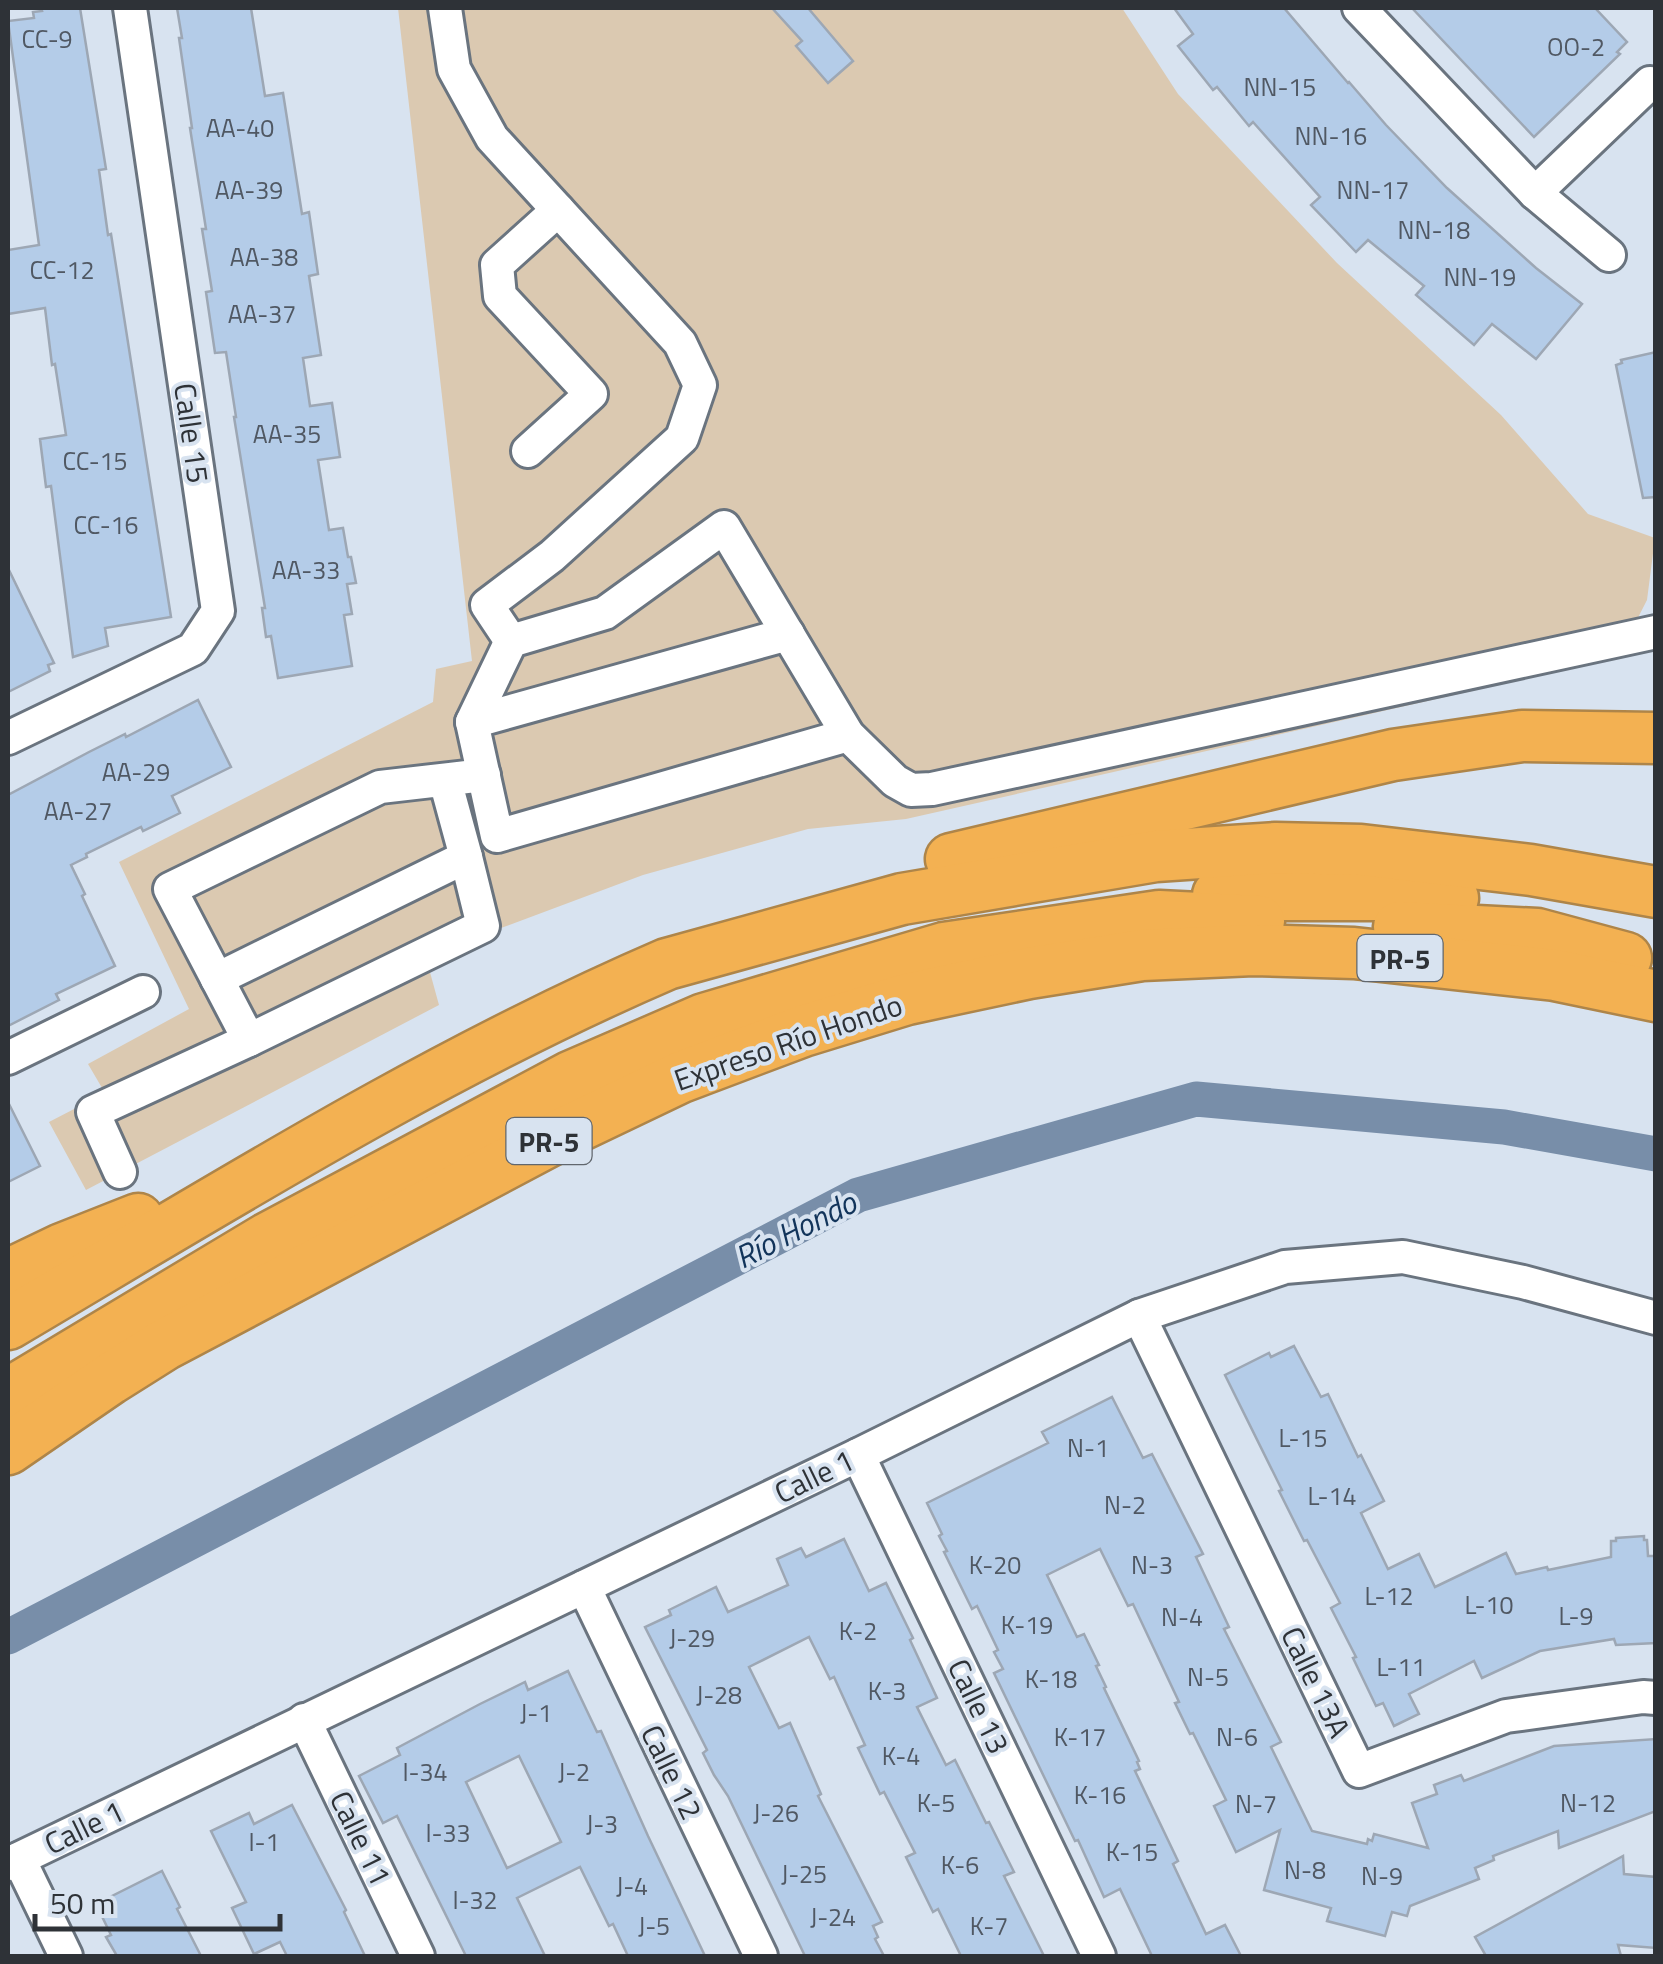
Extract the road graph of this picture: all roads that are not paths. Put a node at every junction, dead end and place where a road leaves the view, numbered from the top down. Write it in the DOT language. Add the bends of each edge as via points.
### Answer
graph roads {
  1 [pos="130,8"];
  2 [pos="445,8"];
  3 [pos="1358,8"];
  4 [pos="1650,83"];
  5 [pos="1535,193"];
  6 [pos="558,210"];
  7 [pos="1610,255"];
  8 [pos="528,452"];
  9 [pos="1656,632"];
  10 [pos="788,634"];
  11 [pos="510,641"];
  12 [pos="472,722"];
  13 [pos="848,736"];
  14 [pos="8,738"];
  15 [pos="1656,738"];
  16 [pos="484,775"];
  17 [pos="445,780"];
  18 [pos="466,856"];
  19 [pos="1656,892"];
  20 [pos="1656,934"];
  21 [pos="667,964"];
  22 [pos="1656,966"];
  23 [pos="217,979"];
  24 [pos="143,992"];
  25 [pos="1656,996"];
  26 [pos="249,1040"];
  27 [pos="8,1058"];
  28 [pos="273,1167"];
  29 [pos="120,1172"];
  30 [pos="8,1275"];
  31 [pos="1139,1316"];
  32 [pos="1656,1318"];
  33 [pos="8,1324"];
  34 [pos="8,1359"];
  35 [pos="8,1394"];
  36 [pos="8,1449"];
  37 [pos="858,1455"];
  38 [pos="584,1587"];
  39 [pos="1656,1698"];
  40 [pos="304,1720"];
  41 [pos="13,1862"];
  42 [pos="66,1956"];
  43 [pos="418,1956"];
  44 [pos="761,1956"];
  45 [pos="1099,1956"];
  1 -- 14 [label="street, Calle 15" via="218,610 194,649"];
  2 -- 6 [label="street" via="454,68 492,138"];
  3 -- 5 [label="street"];
  4 -- 5 [label="street"];
  5 -- 7 [label="street"];
  6 -- 8 [label="street" via="497,266 500,296 591,394"];
  6 -- 11 [label="street" via="680,343 700,385 682,438 552,556 487,605"];
  9 -- 13 [label="street" via="932,789 911,790 895,781"];
  10 -- 11 [label="street" via="724,527 605,613"];
  10 -- 12 [label="street"];
  10 -- 13 [label="street"];
  11 -- 12 [label="street"];
  12 -- 16 [label="street"];
  13 -- 16 [label="street" via="496,836"];
  15 -- 21 [label="highway" via="1522,736 1393,755 855,884 740,921"];
  16 -- 17 [label="street"];
  17 -- 18 [label="street"];
  17 -- 23 [label="street" via="380,787 170,889"];
  18 -- 23 [label="street"];
  18 -- 26 [label="street" via="482,926"];
  19 -- 21 [label="highway" via="1360,850 1156,856 902,899"];
  20 -- 34 [label="highway" via="1432,895 1158,894 974,914 840,943 691,993 558,1055 280,1200"];
  21 -- 28 [label="highway" via="464,1062"];
  22 -- 35 [label="highway" via="1538,934 1159,916 944,948 704,1019 570,1077 268,1238"];
  23 -- 26 [label="street"];
  24 -- 27 [label="street"];
  25 -- 36 [label="highway, Expreso Río Hondo / PR-5" via="1556,975 1354,953 1253,950 1142,955 907,999 681,1077 566,1132 164,1345"];
  26 -- 29 [label="street" via="93,1112"];
  28 -- 30 [label="highway"];
  28 -- 33 [label="highway"];
  31 -- 32 [label="street, Calle 1" via="1284,1268 1402,1257"];
  31 -- 37 [label="street, Calle 1"];
  31 -- 39 [label="street, Calle 13A" via="1359,1770 1506,1716"];
  37 -- 38 [label="street, Calle 1"];
  37 -- 45 [label="street, Calle 13"];
  38 -- 40 [label="street, Calle 1"];
  38 -- 44 [label="street, Calle 12"];
  40 -- 41 [label="street, Calle 1"];
  40 -- 43 [label="street, Calle 11"];
  41 -- 42 [label="street"];
}
